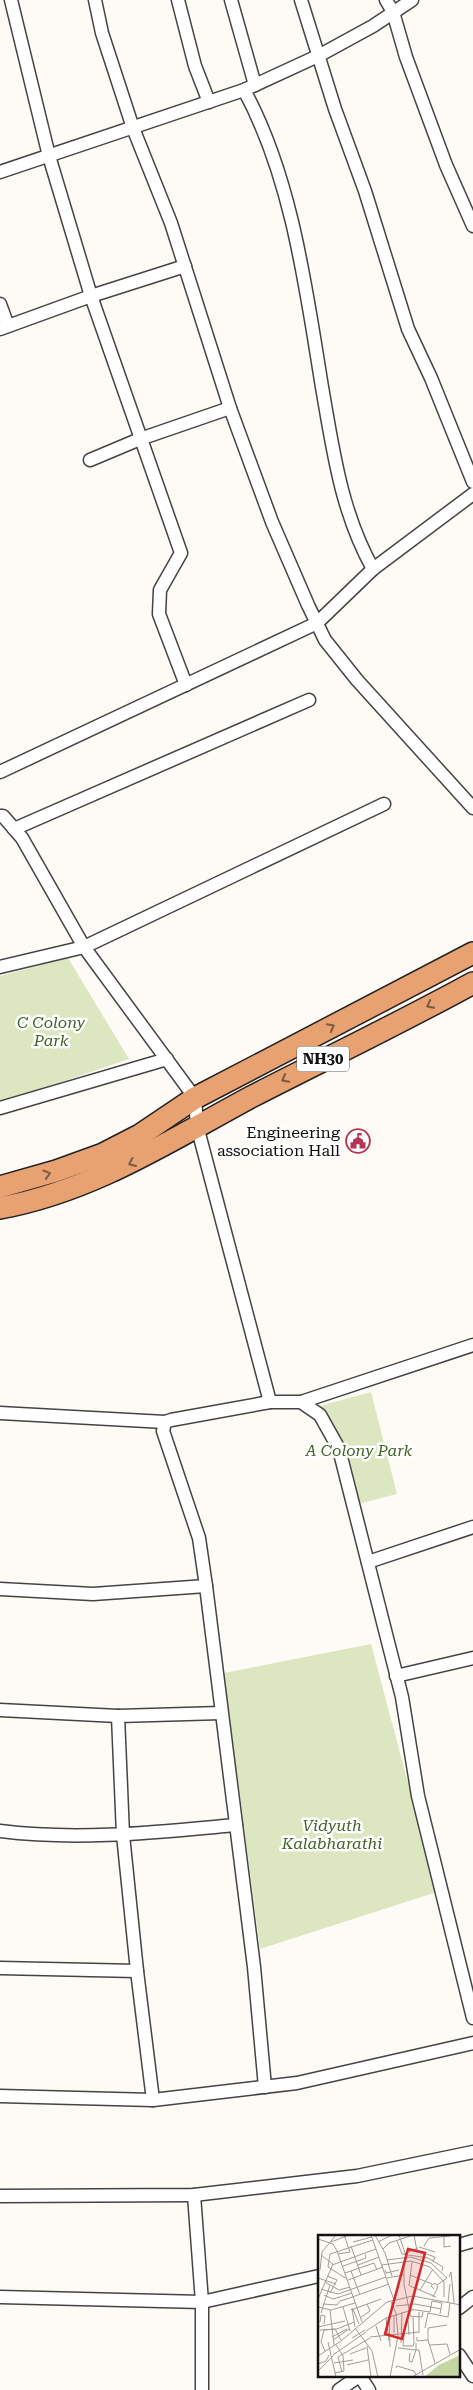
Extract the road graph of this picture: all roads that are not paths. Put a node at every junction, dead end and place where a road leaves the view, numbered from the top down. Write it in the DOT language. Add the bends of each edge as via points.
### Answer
graph roads {
  1 [pos="11,0"];
  2 [pos="95,0"];
  3 [pos="178,0"];
  4 [pos="231,0"];
  5 [pos="300,0"];
  6 [pos="386,0"];
  7 [pos="412,0"];
  8 [pos="393,12"];
  9 [pos="320,55"];
  10 [pos="250,88"];
  11 [pos="208,102"];
  12 [pos="132,128"];
  13 [pos="49,156"];
  14 [pos="0,172"];
  15 [pos="473,226"];
  16 [pos="185,266"];
  17 [pos="90,296"];
  18 [pos="0,304"];
  19 [pos="4,328"];
  20 [pos="230,408"];
  21 [pos="140,439"];
  22 [pos="90,460"];
  23 [pos="473,482"];
  24 [pos="473,494"];
  25 [pos="373,568"];
  26 [pos="317,624"];
  27 [pos="186,685"];
  28 [pos="309,700"];
  29 [pos="0,772"];
  30 [pos="384,804"];
  31 [pos="473,808"];
  32 [pos="0,816"];
  33 [pos="14,829"];
  34 [pos="84,947"];
  35 [pos="473,953"];
  36 [pos="0,967"];
  37 [pos="472,983"];
  38 [pos="167,1059"];
  39 [pos="195,1098"];
  40 [pos="0,1108"];
  41 [pos="197,1126"];
  42 [pos="0,1187"];
  43 [pos="0,1208"];
  44 [pos="473,1345"];
  45 [pos="270,1402"];
  46 [pos="301,1402"];
  47 [pos="0,1413"];
  48 [pos="166,1422"];
  49 [pos="473,1527"];
  50 [pos="368,1562"];
  51 [pos="206,1586"];
  52 [pos="0,1589"];
  53 [pos="473,1658"];
  54 [pos="396,1676"];
  55 [pos="0,1710"];
  56 [pos="221,1713"];
  57 [pos="118,1716"];
  58 [pos="236,1825"];
  59 [pos="0,1831"];
  60 [pos="123,1835"];
  61 [pos="0,1968"];
  62 [pos="137,1971"];
  63 [pos="473,2018"];
  64 [pos="473,2043"];
  65 [pos="265,2087"];
  66 [pos="0,2096"];
  67 [pos="153,2100"];
  68 [pos="473,2152"];
  69 [pos="194,2195"];
  70 [pos="0,2196"];
  71 [pos="473,2241"];
  72 [pos="460,2245"];
  73 [pos="318,2276"];
  74 [pos="0,2297"];
  75 [pos="473,2297"];
  76 [pos="202,2302"];
  77 [pos="460,2307"];
  78 [pos="460,2356"];
  79 [pos="473,2376"];
  80 [pos="357,2378"];
  81 [pos="361,2378"];
  82 [pos="202,2390"];
  83 [pos="339,2390"];
  84 [pos="370,2390"];
  1 -- 13 [label="street"];
  2 -- 12 [label="street"];
  3 -- 11 [label="street"];
  4 -- 10 [label="street"];
  5 -- 9 [label="street"];
  6 -- 8 [label="street"];
  7 -- 8 [label="street"];
  8 -- 9 [label="street"];
  8 -- 15 [label="street" via="446,165"];
  9 -- 10 [label="street"];
  9 -- 23 [label="street" via="408,329"];
  10 -- 11 [label="street"];
  10 -- 25 [label="street" via="281,184 311,322 330,444 344,503 358,542"];
  11 -- 12 [label="street"];
  12 -- 13 [label="street"];
  12 -- 16 [label="street"];
  13 -- 14 [label="street"];
  13 -- 17 [label="street"];
  16 -- 17 [label="street"];
  16 -- 20 [label="street"];
  17 -- 19 [label="street"];
  17 -- 21 [label="street"];
  18 -- 19 [label="street"];
  20 -- 21 [label="street"];
  20 -- 26 [label="street" via="272,522"];
  21 -- 22 [label="street"];
  21 -- 27 [label="street" via="181,554 160,590 160,614"];
  24 -- 25 [label="street"];
  25 -- 26 [label="street"];
  26 -- 27 [label="street"];
  26 -- 31 [label="street" via="325,640 357,680"];
  27 -- 29 [label="street"];
  28 -- 33 [label="street"];
  30 -- 34 [label="street"];
  32 -- 33 [label="street"];
  33 -- 34 [label="street"];
  34 -- 36 [label="street"];
  34 -- 38 [label="street"];
  39 -- 35 [label="highway, NH30, one-way"];
  37 -- 41 [label="highway, NH30, one-way"];
  38 -- 39 [label="street"];
  38 -- 40 [label="street"];
  39 -- 41 [label="street"];
  42 -- 39 [label="highway, NH30, one-way" via="103,1154 148,1131"];
  41 -- 43 [label="highway, NH30, one-way" via="106,1175 57,1193"];
  41 -- 45 [label="street"];
  44 -- 46 [label="street"];
  45 -- 46 [label="street"];
  45 -- 48 [label="street"];
  46 -- 50 [label="street" via="320,1415 339,1449"];
  47 -- 48 [label="street"];
  48 -- 51 [label="street" via="163,1432 199,1538"];
  49 -- 50 [label="street"];
  50 -- 54 [label="street"];
  51 -- 52 [label="street" via="93,1594"];
  51 -- 56 [label="street"];
  53 -- 54 [label="street"];
  54 -- 63 [label="street" via="418,1796"];
  55 -- 57 [label="street"];
  56 -- 57 [label="street"];
  56 -- 58 [label="street"];
  57 -- 60 [label="street"];
  58 -- 60 [label="street"];
  58 -- 65 [label="street"];
  59 -- 60 [label="street" via="28,1835"];
  60 -- 62 [label="street"];
  61 -- 62 [label="street"];
  62 -- 67 [label="street"];
  64 -- 65 [label="street" via="297,2083"];
  65 -- 67 [label="street"];
  66 -- 67 [label="street"];
  68 -- 69 [label="street" via="356,2176"];
  69 -- 70 [label="street"];
  69 -- 76 [label="street"];
  71 -- 72 [label="street"];
  73 -- 76 [label="street"];
  74 -- 76 [label="street"];
  75 -- 77 [label="street"];
  76 -- 82 [label="street"];
  78 -- 79 [label="street"];
  80 -- 83 [label="street"];
  81 -- 84 [label="street"];
}
